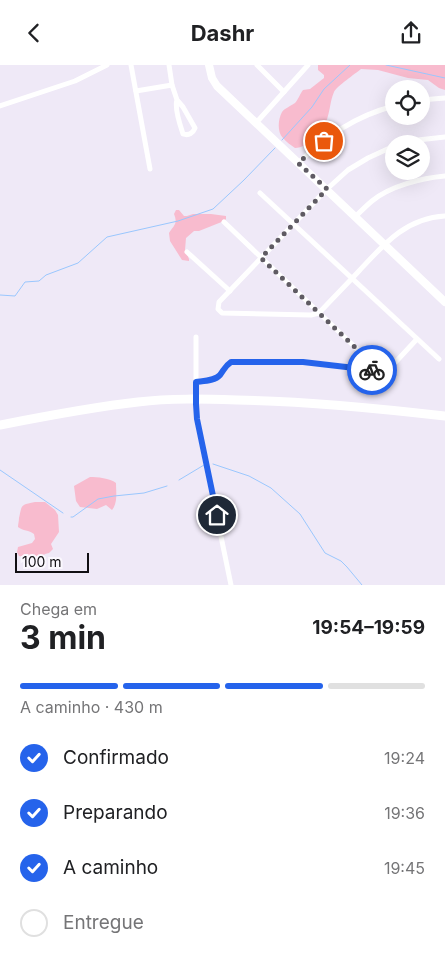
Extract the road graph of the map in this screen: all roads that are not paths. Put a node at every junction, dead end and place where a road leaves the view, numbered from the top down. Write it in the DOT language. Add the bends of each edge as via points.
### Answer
graph roads {
  1 [pos="107,65"];
  2 [pos="130,65"];
  3 [pos="169,65"];
  4 [pos="209,65"];
  5 [pos="257,65"];
  6 [pos="308,65"];
  7 [pos="172,85"];
  8 [pos="136,91"];
  9 [pos="284,93"];
  10 [pos="445,98"];
  11 [pos="430,99"];
  12 [pos="177,100"];
  13 [pos="0,106"];
  14 [pos="385,109"];
  15 [pos="256,123"];
  16 [pos="445,137"];
  17 [pos="430,139"];
  18 [pos="385,150"];
  19 [pos="298,163"];
  20 [pos="150,169"];
  21 [pos="445,176"];
  22 [pos="327,189"];
  23 [pos="260,193"];
  24 [pos="445,216"];
  25 [pos="355,217"];
  26 [pos="224,222"];
  27 [pos="294,224"];
  28 [pos="384,245"];
  29 [pos="187,252"];
  30 [pos="261,258"];
  31 [pos="352,278"];
  32 [pos="230,291"];
  33 [pos="445,302"];
  34 [pos="319,313"];
  35 [pos="196,337"];
  36 [pos="418,339"];
  37 [pos="439,359"];
  38 [pos="379,370"];
  39 [pos="196,382"];
  40 [pos="196,399"];
  41 [pos="445,416"];
  42 [pos="0,425"];
  43 [pos="231,585"];
  1 -- 13 [label="street" via="75,81"];
  2 -- 8 [label="street"];
  3 -- 7 [label="street"];
  4 -- 15 [label="street" via="218,86"];
  5 -- 9 [label="street"];
  6 -- 9 [label="street"];
  7 -- 8 [label="street"];
  7 -- 12 [label="street"];
  8 -- 20 [label="street"];
  9 -- 15 [label="street"];
  10 -- 11 [label="street"];
  12 -- 12 [label="street" via="176,109 183,134 192,133 195,128"];
  14 -- 19 [label="street" via="332,134"];
  15 -- 19 [label="street"];
  16 -- 17 [label="street"];
  18 -- 22 [label="street" via="348,170"];
  19 -- 22 [label="street"];
  21 -- 25 [label="street" via="392,189 373,200"];
  22 -- 25 [label="street"];
  22 -- 27 [label="street"];
  23 -- 27 [label="street"];
  24 -- 28 [label="street" via="412,224"];
  25 -- 28 [label="street"];
  26 -- 30 [label="street"];
  27 -- 30 [label="street"];
  27 -- 31 [label="street"];
  28 -- 31 [label="street"];
  28 -- 33 [label="street"];
  29 -- 32 [label="street"];
  30 -- 32 [label="street"];
  30 -- 34 [label="street"];
  31 -- 34 [label="street"];
  31 -- 36 [label="street"];
  32 -- 34 [label="street" via="219,303 218,309 222,313"];
  34 -- 38 [label="street"];
  35 -- 39 [label="street"];
  36 -- 37 [label="street"];
  36 -- 38 [label="street" via="391,367"];
  38 -- 39 [label="street" via="303,362 231,362 219,377"];
  39 -- 40 [label="street"];
  40 -- 41 [label="highway" via="318,403"];
  40 -- 42 [label="highway" via="139,401"];
  40 -- 43 [label="street" via="197,419"];
}
